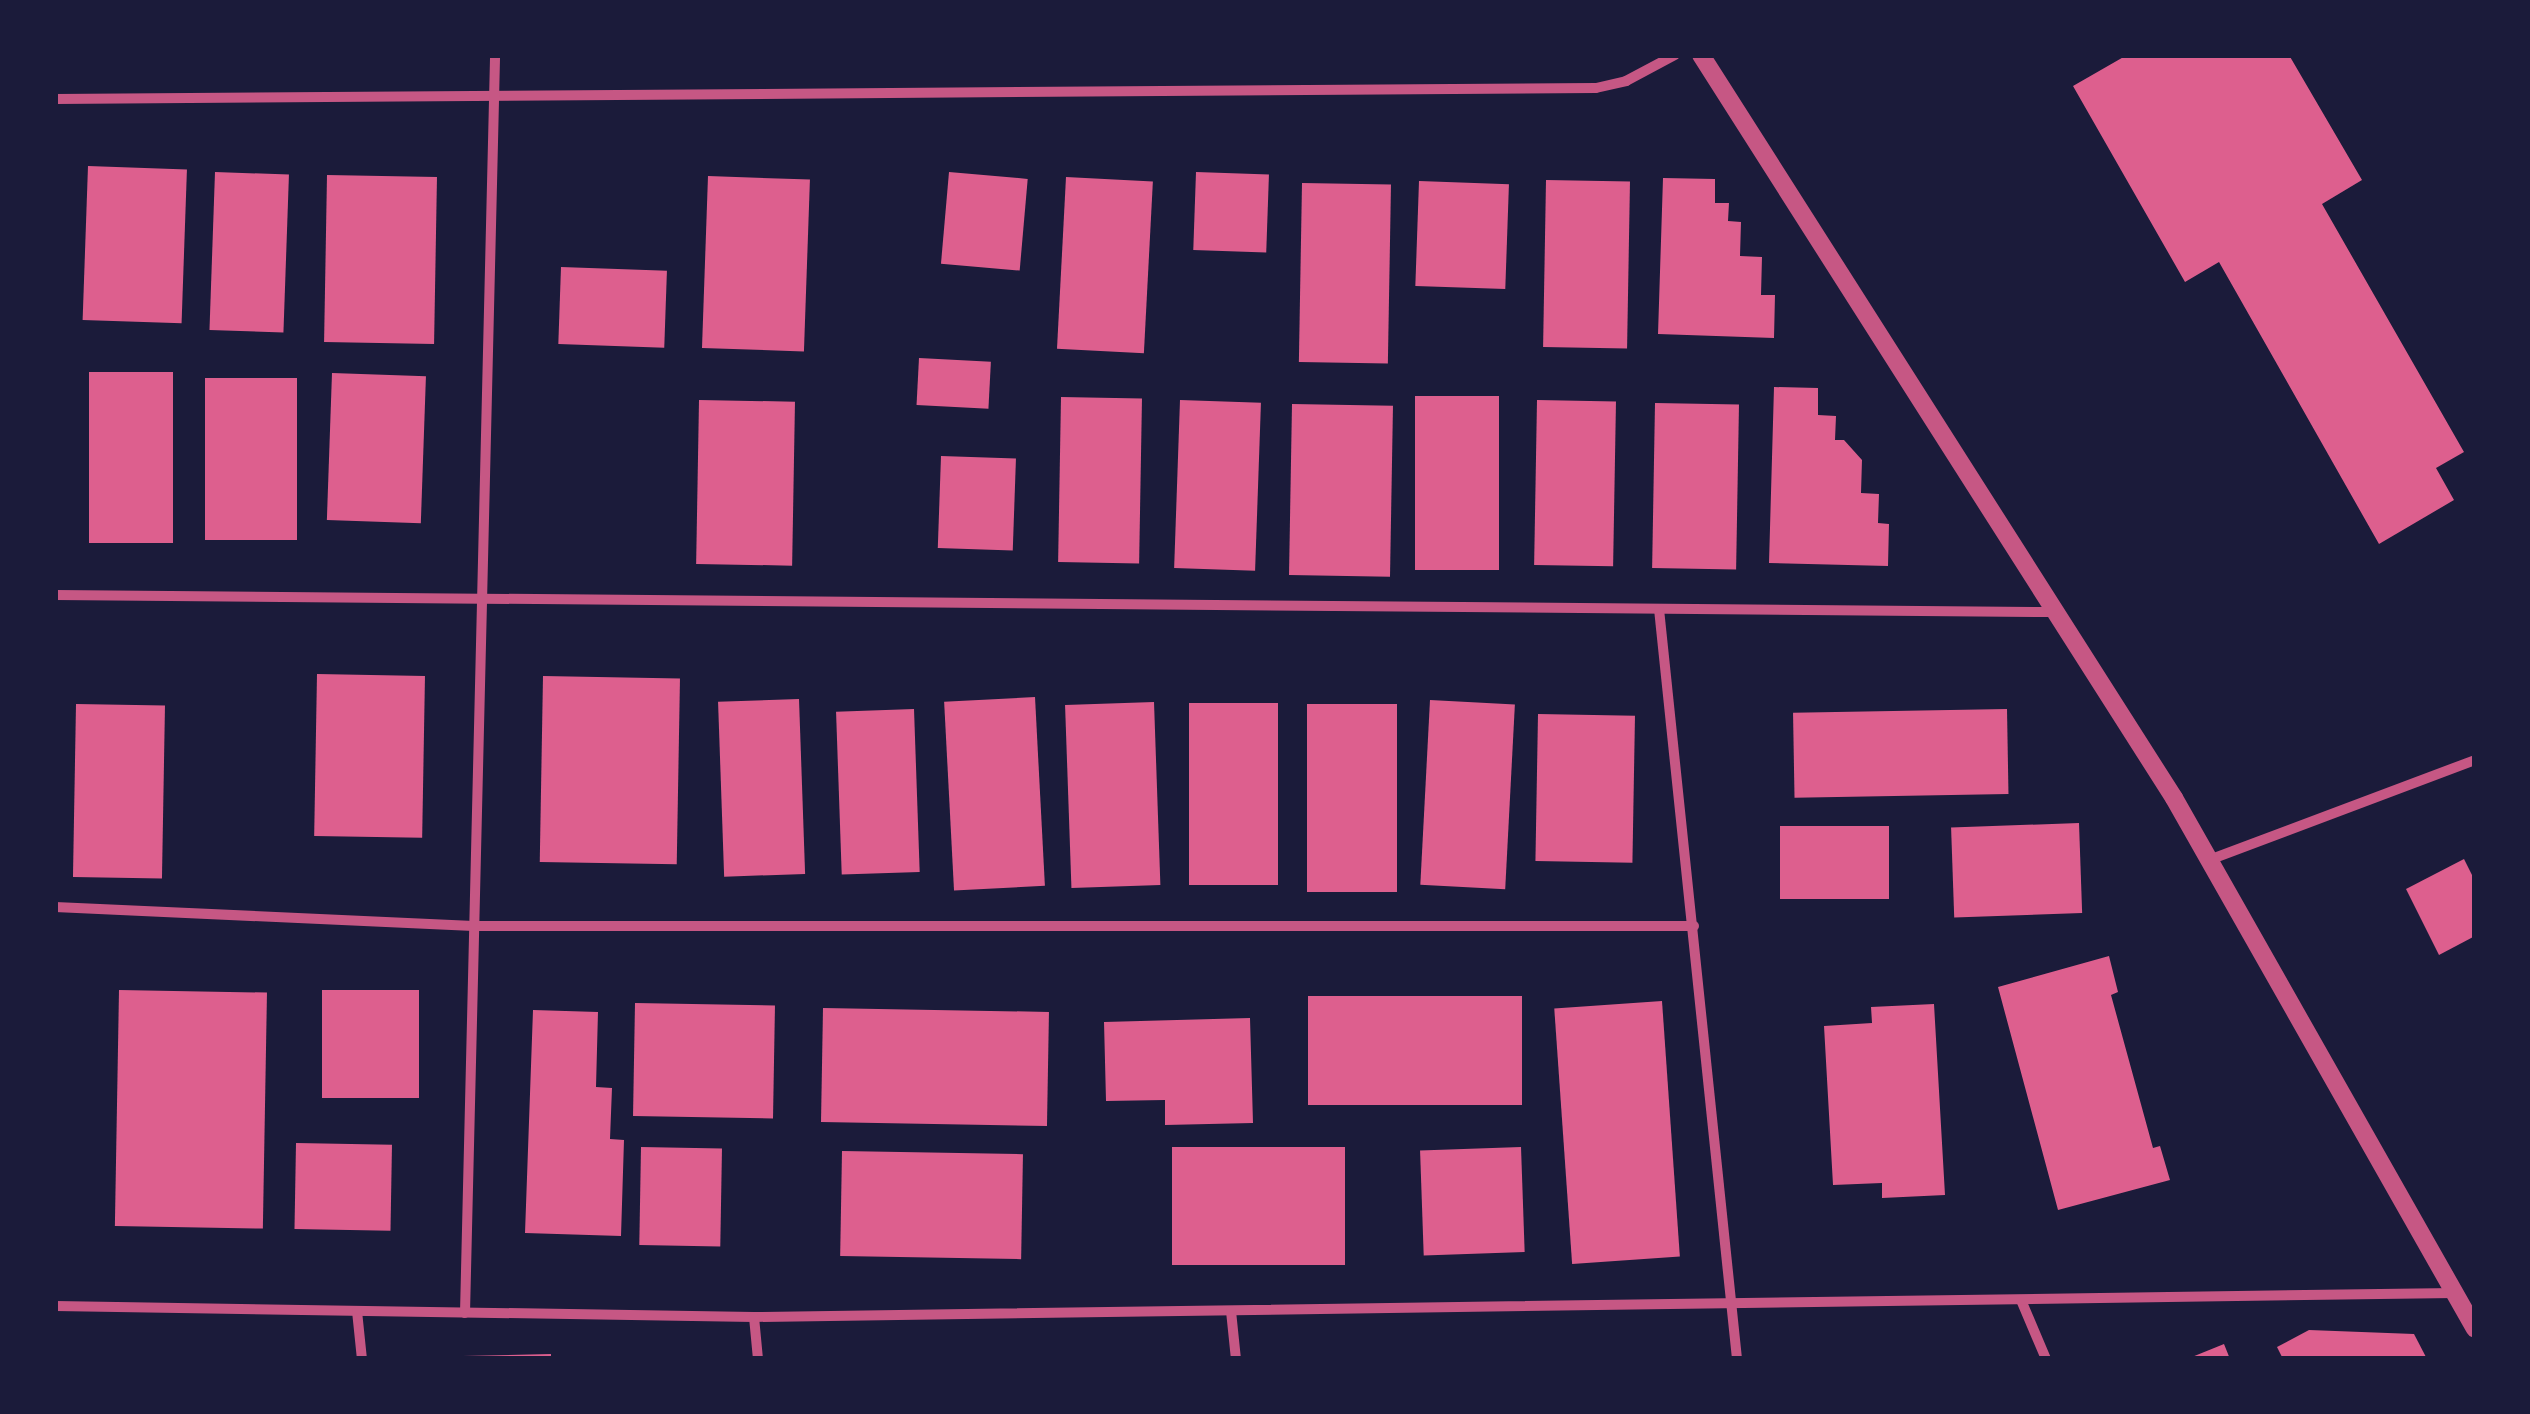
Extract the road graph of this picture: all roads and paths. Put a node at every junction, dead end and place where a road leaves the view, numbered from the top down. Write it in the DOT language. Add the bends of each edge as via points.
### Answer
graph roads {
  1 [pos="496,55"];
  2 [pos="1675,55"];
  3 [pos="1701,55"];
  4 [pos="494,96"];
  5 [pos="55,100"];
  6 [pos="55,595"];
  7 [pos="482,599"];
  8 [pos="1659,609"];
  9 [pos="2054,612"];
  10 [pos="2475,760"];
  11 [pos="2209,860"];
  12 [pos="55,907"];
  13 [pos="474,926"];
  14 [pos="1694,926"];
  15 [pos="2455,1294"];
  16 [pos="2021,1300"];
  17 [pos="1734,1304"];
  18 [pos="55,1306"];
  19 [pos="357,1311"];
  20 [pos="1232,1311"];
  21 [pos="465,1312"];
  22 [pos="754,1318"];
  23 [pos="2475,1329"];
  24 [pos="362,1359"];
  25 [pos="758,1359"];
  26 [pos="1236,1359"];
  27 [pos="1738,1359"];
  28 [pos="2046,1359"];
  1 -- 4 [label="street"];
  2 -- 4 [label="street" via="1626,81 1596,88"];
  3 -- 9 [label="street"];
  4 -- 5 [label="street"];
  4 -- 7 [label="street"];
  6 -- 7 [label="street"];
  7 -- 8 [label="street"];
  7 -- 13 [label="street"];
  8 -- 9 [label="street"];
  8 -- 14 [label="street"];
  9 -- 11 [label="street"];
  10 -- 11 [label="street"];
  11 -- 15 [label="street"];
  12 -- 13 [label="street"];
  13 -- 14 [label="street"];
  13 -- 21 [label="street"];
  14 -- 17 [label="street"];
  15 -- 16 [label="street"];
  15 -- 23 [label="street"];
  16 -- 17 [label="street"];
  16 -- 28 [label="street"];
  17 -- 20 [label="street"];
  17 -- 27 [label="street"];
  18 -- 19 [label="street"];
  19 -- 21 [label="street"];
  19 -- 24 [label="street"];
  20 -- 22 [label="street"];
  20 -- 26 [label="street"];
  21 -- 22 [label="street"];
  22 -- 25 [label="street"];
}
